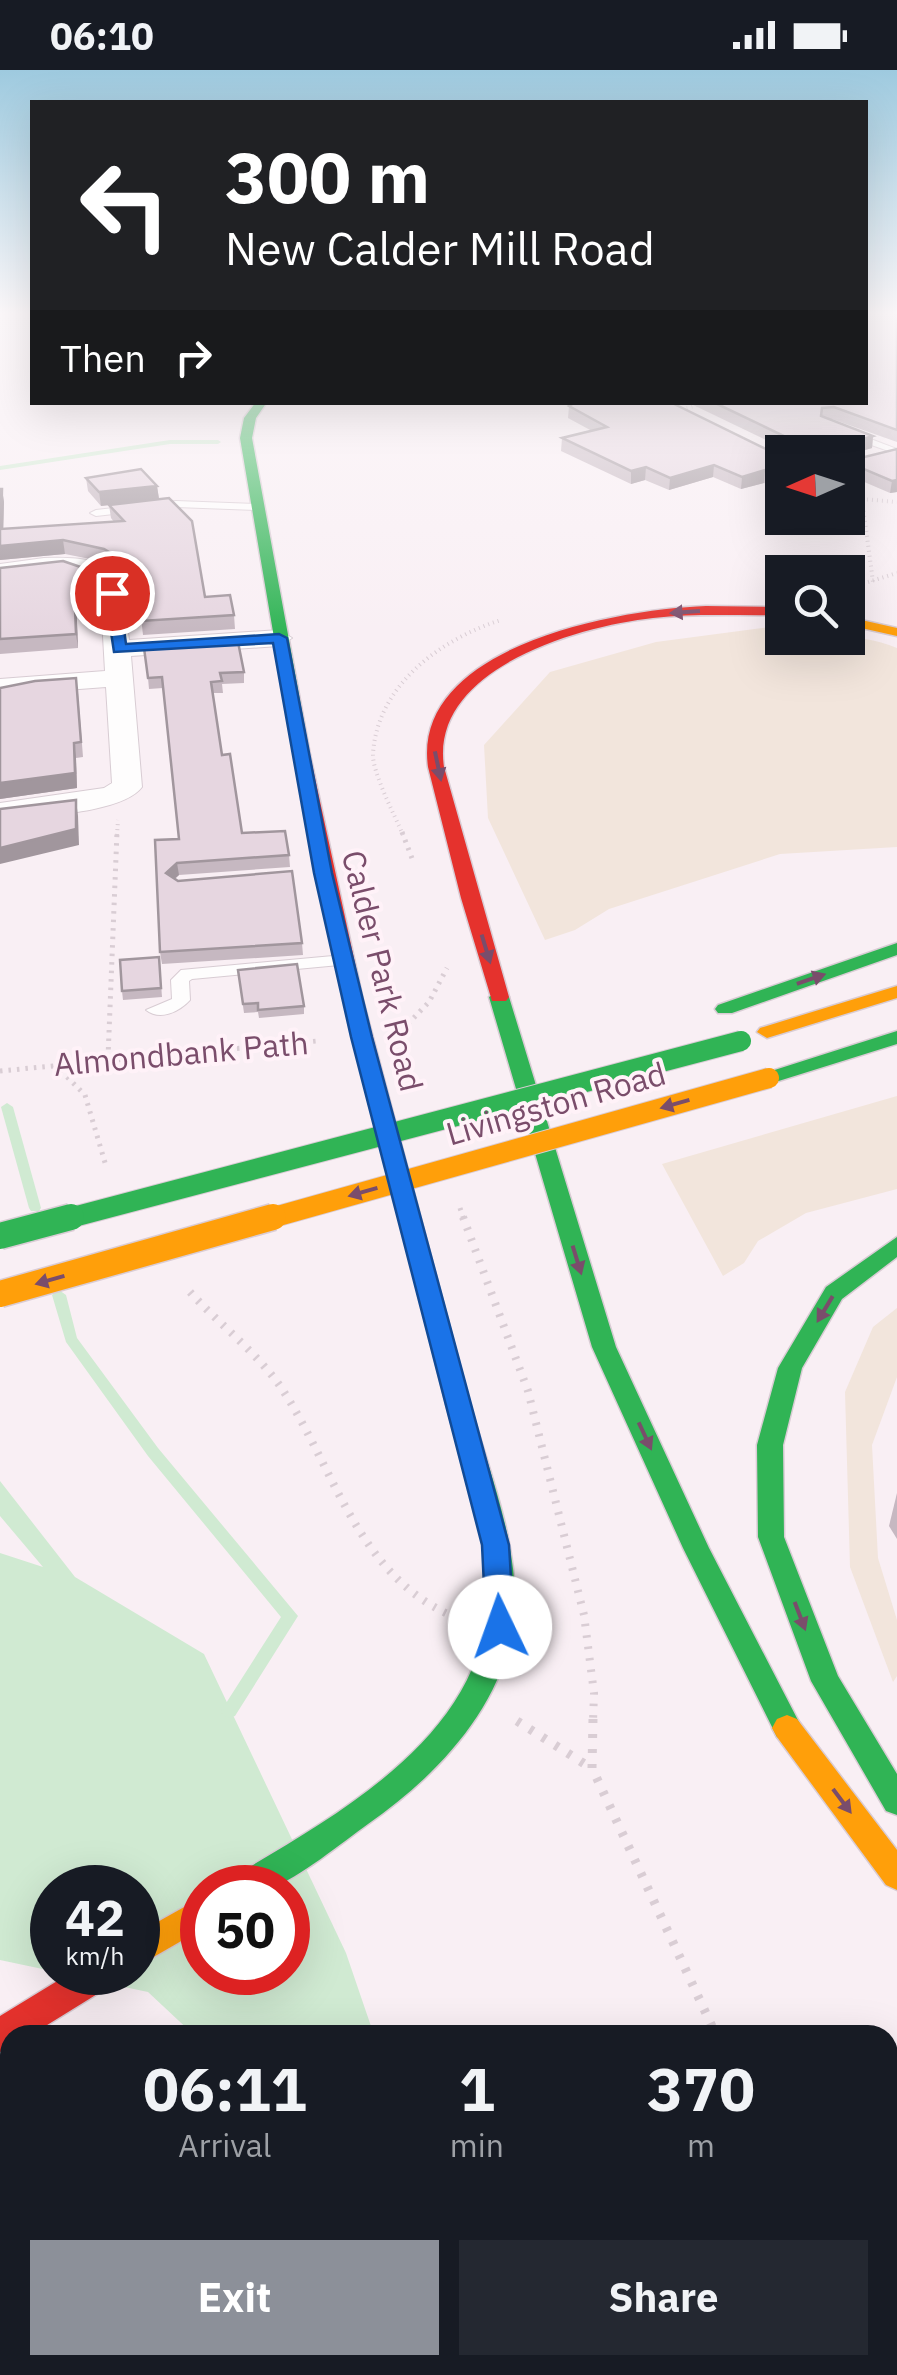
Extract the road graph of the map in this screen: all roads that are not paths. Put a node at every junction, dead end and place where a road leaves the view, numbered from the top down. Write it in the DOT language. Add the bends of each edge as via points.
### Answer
graph roads {
  1 [pos="250,420"];
  2 [pos="827,424"];
  3 [pos="895,452"];
  4 [pos="865,460"];
  5 [pos="161,487"];
  6 [pos="176,504"];
  7 [pos="257,506"];
  8 [pos="96,513"];
  9 [pos="0,571"];
  10 [pos="765,611"];
  11 [pos="865,624"];
  12 [pos="897,632"];
  13 [pos="279,638"];
  14 [pos="119,649"];
  15 [pos="120,678"];
  16 [pos="0,687"];
  17 [pos="0,812"];
  18 [pos="897,949"];
  19 [pos="344,960"];
  20 [pos="897,992"];
  21 [pos="156,1010"];
  22 [pos="716,1012"];
  23 [pos="897,1037"];
  24 [pos="553,1062"];
  25 [pos="496,1079"];
  26 [pos="458,1091"];
  27 [pos="0,1234"];
  28 [pos="897,1245"];
  29 [pos="0,1294"];
  30 [pos="897,1801"];
  31 [pos="280,1865"];
  32 [pos="897,1875"];
  33 [pos="65,1995"];
  34 [pos="16,2025"];
  1 -- 7 [label="main road, Calder Park Road" via="246,438"];
  2 -- 3 [label="lane"];
  3 -- 4 [label="street"];
  5 -- 6 [label="lane"];
  6 -- 7 [label="lane"];
  6 -- 8 [label="lane"];
  7 -- 13 [label="main road, Calder Park Road"];
  9 -- 14 [label="street" via="70,566 106,574"];
  10 -- 32 [label="main road, one-way" via="629,617 538,642 470,680 445,712 434,750 456,856 604,1347 787,1728"];
  11 -- 12 [label="main road"];
  13 -- 14 [label="street"];
  13 -- 19 [label="main road, Calder Park Road" via="314,874"];
  14 -- 15 [label="street"];
  15 -- 16 [label="street"];
  15 -- 17 [label="street" via="127,787 112,796"];
  22 -- 18 [label="main road, one-way"];
  19 -- 21 [label="lane" via="187,974 180,980 182,1000"];
  19 -- 31 [label="main road, Calder Park Road" via="495,1545 500,1627 474,1694 437,1750 374,1808"];
  20 -- 27 [label="main road, Livingston Road, bridge" via="740,1041"];
  23 -- 29 [label="main road, Livingston Road, one-way, bridge"];
  24 -- 25 [label="main road"];
  26 -- 27 [label="main road, bridge"];
  28 -- 30 [label="main road, one-way" via="834,1293 790,1368 770,1445 771,1538 824,1681"];
  33 -- 34 [label="main road"];
}
